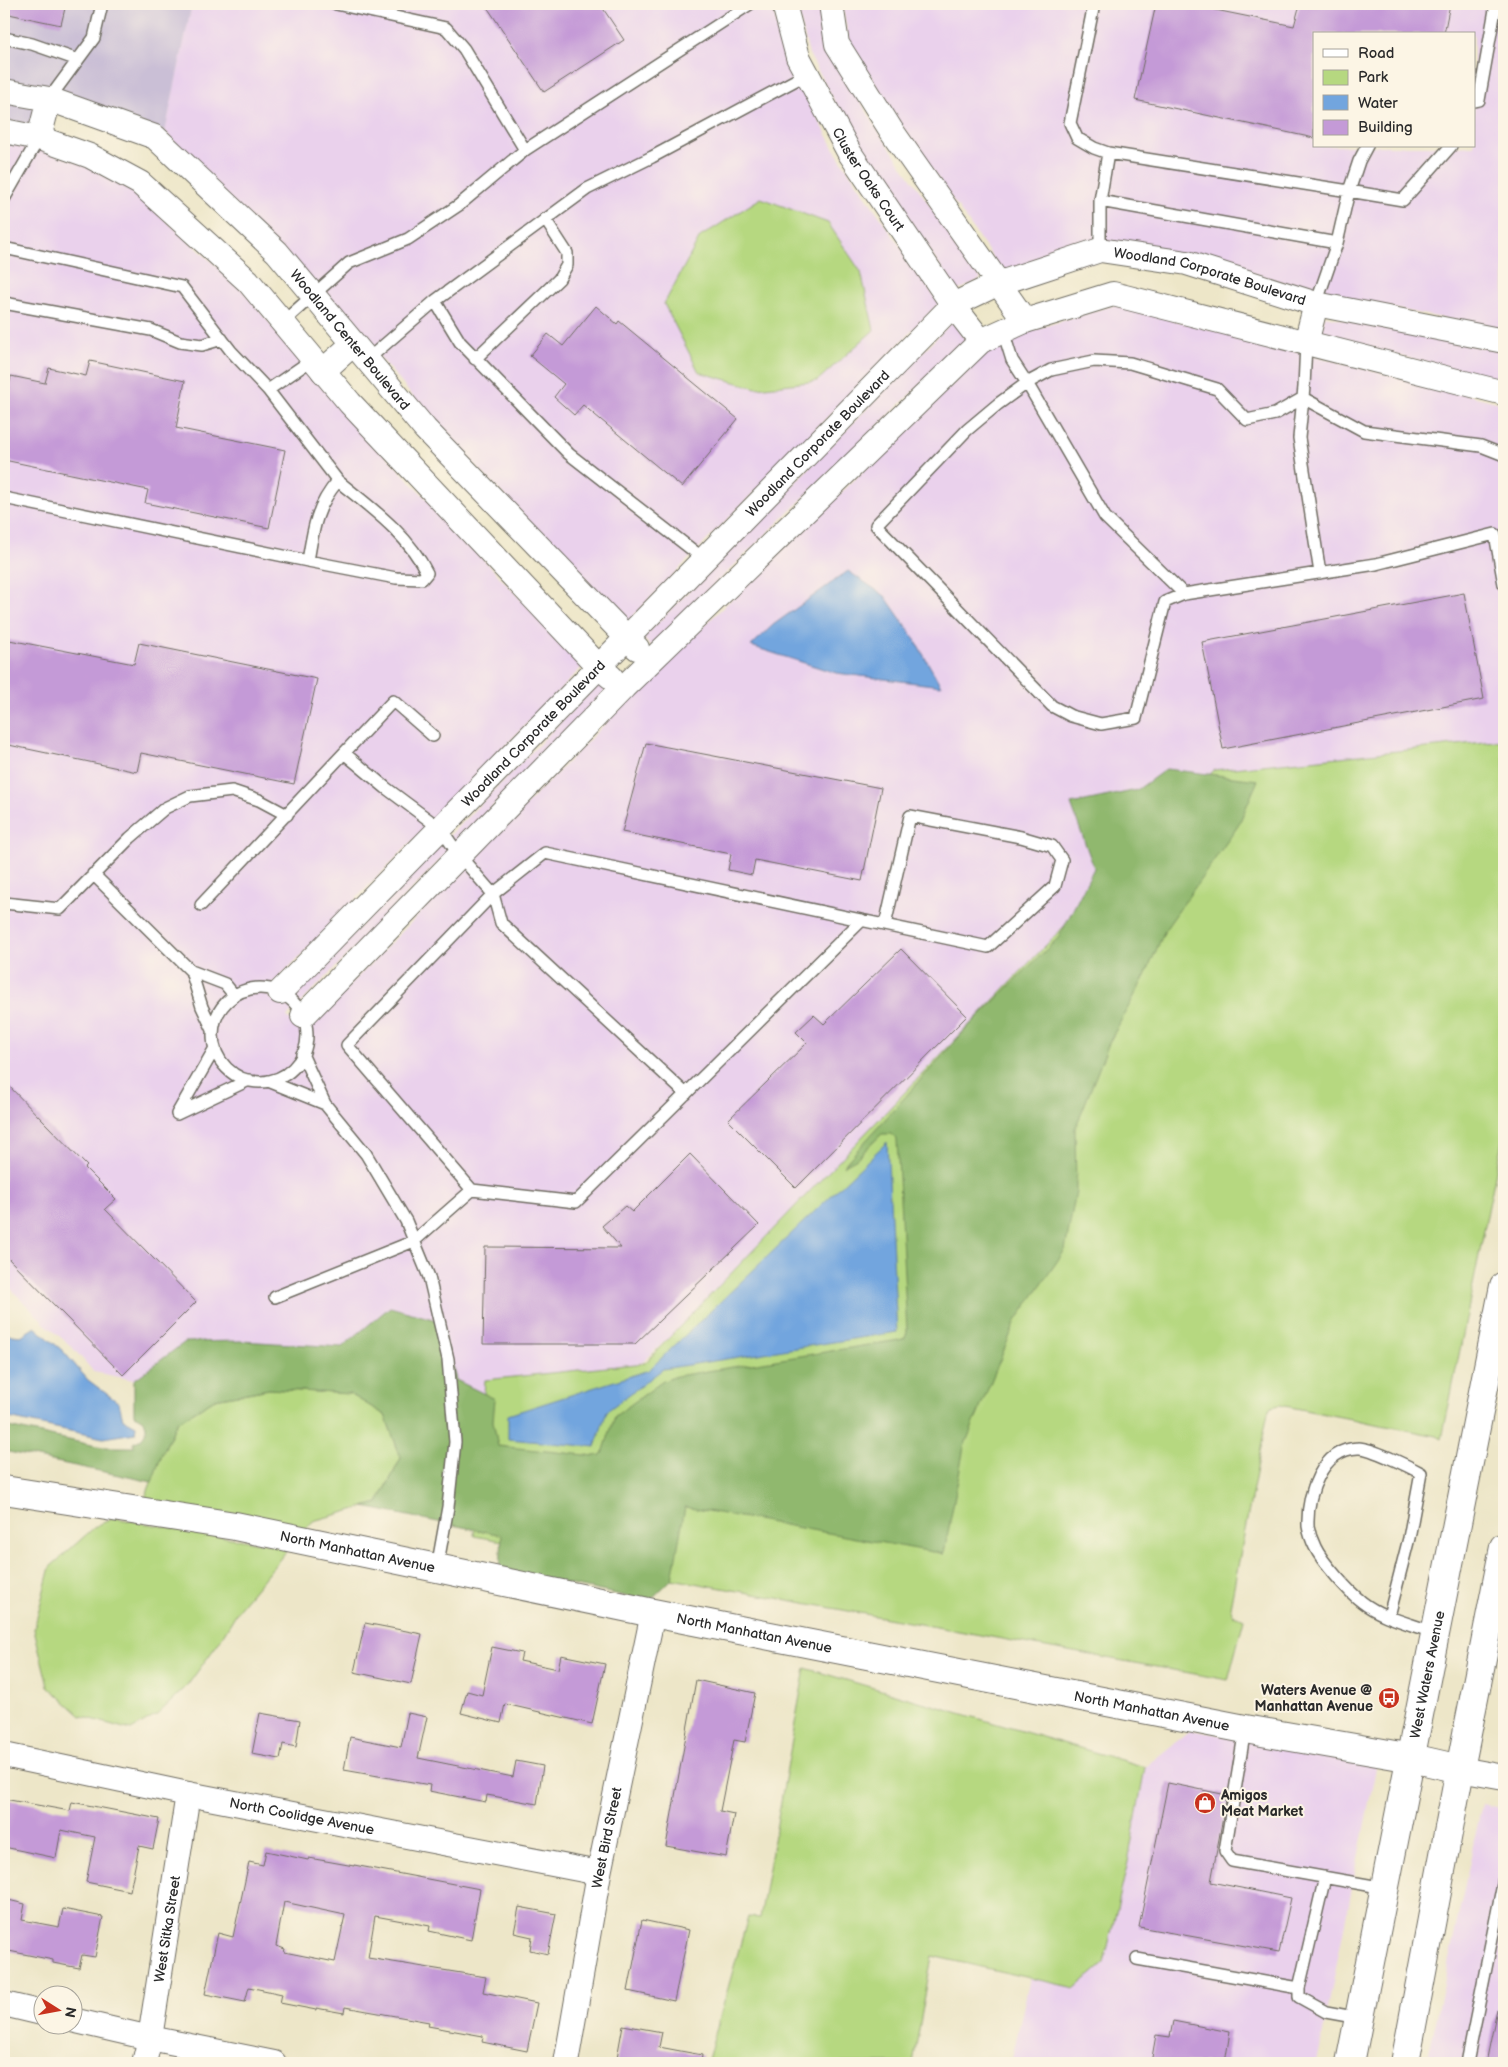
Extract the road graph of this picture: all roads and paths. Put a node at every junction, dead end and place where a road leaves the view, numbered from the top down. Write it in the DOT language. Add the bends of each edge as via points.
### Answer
graph roads {
  1 [pos="102,4"];
  2 [pos="336,4"];
  3 [pos="750,4"];
  4 [pos="784,4"];
  5 [pos="831,4"];
  6 [pos="1094,4"];
  7 [pos="1496,4"];
  8 [pos="4,38"];
  9 [pos="78,60"];
  10 [pos="807,74"];
  11 [pos="4,90"];
  12 [pos="49,99"];
  13 [pos="1476,102"];
  14 [pos="4,131"];
  15 [pos="39,138"];
  16 [pos="1366,148"];
  17 [pos="1449,148"];
  18 [pos="525,150"];
  19 [pos="1108,153"];
  20 [pos="1349,191"];
  21 [pos="4,199"];
  22 [pos="1100,201"];
  23 [pos="545,219"];
  24 [pos="1337,243"];
  25 [pos="4,248"];
  26 [pos="1100,250"];
  27 [pos="998,284"];
  28 [pos="312,295"];
  29 [pos="435,301"];
  30 [pos="4,303"];
  31 [pos="1316,304"];
  32 [pos="953,305"];
  33 [pos="283,322"];
  34 [pos="1025,322"];
  35 [pos="1003,331"];
  36 [pos="222,339"];
  37 [pos="981,341"];
  38 [pos="1504,341"];
  39 [pos="1306,343"];
  40 [pos="360,352"];
  41 [pos="475,358"];
  42 [pos="318,365"];
  43 [pos="1028,383"];
  44 [pos="268,390"];
  45 [pos="1504,393"];
  46 [pos="1303,398"];
  47 [pos="1504,454"];
  48 [pos="338,482"];
  49 [pos="4,498"];
  50 [pos="704,559"];
  51 [pos="308,561"];
  52 [pos="1320,573"];
  53 [pos="1504,584"];
  54 [pos="1184,594"];
  55 [pos="626,638"];
  56 [pos="652,661"];
  57 [pos="599,667"];
  58 [pos="624,688"];
  59 [pos="433,736"];
  60 [pos="344,753"];
  61 [pos="287,815"];
  62 [pos="441,829"];
  63 [pos="459,856"];
  64 [pos="94,874"];
  65 [pos="492,894"];
  66 [pos="4,903"];
  67 [pos="201,905"];
  68 [pos="862,920"];
  69 [pos="885,925"];
  70 [pos="191,972"];
  71 [pos="280,992"];
  72 [pos="234,995"];
  73 [pos="303,1016"];
  74 [pos="213,1030"];
  75 [pos="214,1048"];
  76 [pos="302,1054"];
  77 [pos="249,1080"];
  78 [pos="268,1081"];
  79 [pos="686,1094"];
  80 [pos="325,1104"];
  81 [pos="472,1190"];
  82 [pos="414,1241"];
  83 [pos="1504,1286"];
  84 [pos="275,1297"];
  85 [pos="4,1490"];
  86 [pos="1504,1546"];
  87 [pos="437,1568"];
  88 [pos="653,1613"];
  89 [pos="1389,1616"];
  90 [pos="1435,1634"];
  91 [pos="1245,1729"];
  92 [pos="4,1755"];
  93 [pos="1412,1758"];
  94 [pos="1460,1769"];
  95 [pos="1504,1778"];
  96 [pos="188,1794"];
  97 [pos="599,1873"];
  98 [pos="1326,1877"];
  99 [pos="1504,1878"];
  100 [pos="1385,1888"];
  101 [pos="1137,1959"];
  102 [pos="1299,1988"];
  103 [pos="4,2004"];
  104 [pos="32,2011"];
  105 [pos="1359,2018"];
  106 [pos="82,2022"];
  107 [pos="150,2038"];
  108 [pos="144,2063"];
  109 [pos="274,2063"];
  110 [pos="566,2063"];
  111 [pos="1350,2063"];
  112 [pos="1405,2063"];
  113 [pos="1467,2063"];
  1 -- 9 [label="lane" via="94,38"];
  2 -- 18 [label="lane" via="446,28 464,50"];
  3 -- 18 [label="lane"];
  4 -- 10 [label="street, Cluster Oaks Court" via="798,58"];
  5 -- 27 [label="street" via="837,44 891,130"];
  6 -- 19 [label="lane" via="1070,123 1077,138"];
  7 -- 13 [label="lane"];
  8 -- 9 [label="lane"];
  9 -- 12 [label="lane"];
  10 -- 23 [label="lane" via="587,189"];
  10 -- 32 [label="street, Cluster Oaks Court" via="849,152"];
  11 -- 12 [label="street, Woodland Center Boulevard"];
  12 -- 15 [label="street"];
  12 -- 28 [label="street, Woodland Center Boulevard" via="155,137 276,252"];
  14 -- 15 [label="street"];
  15 -- 21 [label="lane"];
  15 -- 33 [label="street" via="90,156 140,183 248,281"];
  16 -- 20 [label="lane"];
  17 -- 20 [label="lane" via="1404,200"];
  18 -- 28 [label="lane" via="459,205 408,238 349,263"];
  19 -- 20 [label="lane"];
  19 -- 22 [label="lane"];
  20 -- 24 [label="lane"];
  22 -- 24 [label="lane"];
  22 -- 26 [label="lane"];
  23 -- 29 [label="lane"];
  23 -- 41 [label="lane" via="567,253 567,265 559,279"];
  24 -- 31 [label="lane"];
  25 -- 36 [label="lane" via="182,287"];
  26 -- 27 [label="street, Woodland Corporate Boulevard"];
  26 -- 31 [label="street, Woodland Corporate Boulevard" via="1187,263"];
  27 -- 32 [label="street, Woodland Corporate Boulevard"];
  27 -- 34 [label="street"];
  28 -- 33 [label="lane"];
  28 -- 40 [label="street, Woodland Center Boulevard"];
  29 -- 40 [label="lane"];
  29 -- 41 [label="lane" via="460,342"];
  30 -- 36 [label="lane" via="151,330 180,342 202,345"];
  31 -- 38 [label="street, Woodland Corporate Boulevard"];
  31 -- 39 [label="street"];
  32 -- 37 [label="street, Cluster Oaks Court"];
  32 -- 50 [label="street, Woodland Corporate Boulevard"];
  33 -- 42 [label="street"];
  34 -- 35 [label="street"];
  34 -- 39 [label="street" via="1113,294"];
  35 -- 37 [label="street"];
  35 -- 43 [label="lane" via="1012,360"];
  36 -- 44 [label="lane"];
  37 -- 56 [label="street"];
  39 -- 45 [label="street"];
  39 -- 46 [label="lane"];
  40 -- 42 [label="street"];
  40 -- 55 [label="street, Woodland Center Boulevard" via="425,429"];
  41 -- 50 [label="lane" via="569,454"];
  42 -- 44 [label="lane"];
  42 -- 57 [label="street"];
  43 -- 46 [label="lane" via="1050,370 1094,361 1130,363 1217,388 1247,420 1275,414"];
  43 -- 54 [label="lane" via="1106,516"];
  43 -- 54 [label="lane" via="967,430 876,525 1052,706 1071,716 1101,724 1136,718 1165,602"];
  44 -- 48 [label="lane"];
  46 -- 47 [label="lane" via="1364,430 1481,446"];
  46 -- 52 [label="lane" via="1299,438"];
  48 -- 51 [label="lane" via="326,495 316,518"];
  48 -- 51 [label="lane" via="403,537 427,573 422,579 396,578"];
  49 -- 51 [label="lane"];
  50 -- 55 [label="street, Woodland Corporate Boulevard"];
  52 -- 53 [label="lane" via="1376,564 1496,534"];
  52 -- 54 [label="lane"];
  55 -- 56 [label="street, Woodland Center Boulevard"];
  55 -- 57 [label="street, Woodland Corporate Boulevard"];
  56 -- 58 [label="street"];
  57 -- 58 [label="street"];
  57 -- 62 [label="street, Woodland Corporate Boulevard"];
  58 -- 63 [label="street"];
  59 -- 60 [label="lane" via="393,701"];
  60 -- 61 [label="lane"];
  60 -- 62 [label="lane"];
  61 -- 64 [label="lane" via="259,800 232,791 190,796 165,808"];
  61 -- 67 [label="lane"];
  62 -- 63 [label="lane"];
  62 -- 71 [label="street, Woodland Corporate Boulevard"];
  63 -- 65 [label="lane"];
  63 -- 73 [label="street"];
  64 -- 66 [label="lane" via="60,909"];
  64 -- 70 [label="lane"];
  65 -- 68 [label="lane" via="545,853"];
  65 -- 79 [label="lane" via="501,923"];
  65 -- 81 [label="lane" via="347,1045"];
  68 -- 69 [label="lane"];
  68 -- 79 [label="lane"];
  69 -- 69 [label="lane" via="988,947 1055,886 1062,860 1052,846 1021,836 910,816"];
  70 -- 72 [label="lane" via="225,984"];
  70 -- 74 [label="lane"];
  71 -- 72 [label="lane" via="265,987 249,988"];
  71 -- 73 [label="lane" via="298,1006"];
  72 -- 74 [label="lane" via="216,1016"];
  73 -- 76 [label="lane" via="306,1042"];
  74 -- 75 [label="lane"];
  75 -- 77 [label="lane" via="222,1063 234,1074"];
  75 -- 77 [label="lane" via="178,1114"];
  76 -- 78 [label="lane" via="294,1067"];
  76 -- 80 [label="lane"];
  77 -- 78 [label="lane"];
  78 -- 80 [label="lane"];
  79 -- 81 [label="lane" via="576,1202"];
  80 -- 82 [label="lane" via="366,1154 406,1221"];
  81 -- 82 [label="lane"];
  82 -- 84 [label="lane"];
  82 -- 87 [label="lane" via="429,1277 448,1359 455,1442"];
  83 -- 90 [label="street, West Waters Avenue"];
  85 -- 87 [label="street, North Manhattan Avenue" via="235,1526"];
  86 -- 94 [label="street"];
  87 -- 88 [label="street, North Manhattan Avenue"];
  88 -- 91 [label="street, North Manhattan Avenue"];
  88 -- 97 [label="street, West Bird Street"];
  89 -- 89 [label="lane" via="1362,1602 1334,1574 1316,1549 1308,1528 1309,1504 1321,1470 1341,1452 1359,1448 1422,1473"];
  89 -- 90 [label="lane"];
  90 -- 93 [label="street, West Waters Avenue"];
  91 -- 93 [label="street, North Manhattan Avenue"];
  91 -- 98 [label="lane" via="1225,1851 1232,1861"];
  92 -- 96 [label="street, North Coolidge Avenue"];
  93 -- 94 [label="street, North Manhattan Avenue"];
  93 -- 100 [label="street, West Waters Avenue"];
  94 -- 95 [label="street, North Manhattan Avenue"];
  94 -- 112 [label="street"];
  96 -- 97 [label="street, North Coolidge Avenue"];
  96 -- 107 [label="street, West Sitka Street"];
  97 -- 110 [label="street, West Bird Street"];
  98 -- 100 [label="lane"];
  98 -- 102 [label="lane"];
  99 -- 113 [label="lane"];
  100 -- 105 [label="street, West Waters Avenue"];
  101 -- 102 [label="lane"];
  102 -- 105 [label="lane" via="1299,1998 1326,2012"];
  103 -- 104 [label="street"];
  105 -- 111 [label="street, West Waters Avenue"];
  106 -- 107 [label="street"];
  107 -- 108 [label="street, West Sitka Street"];
  107 -- 109 [label="street"];
}
